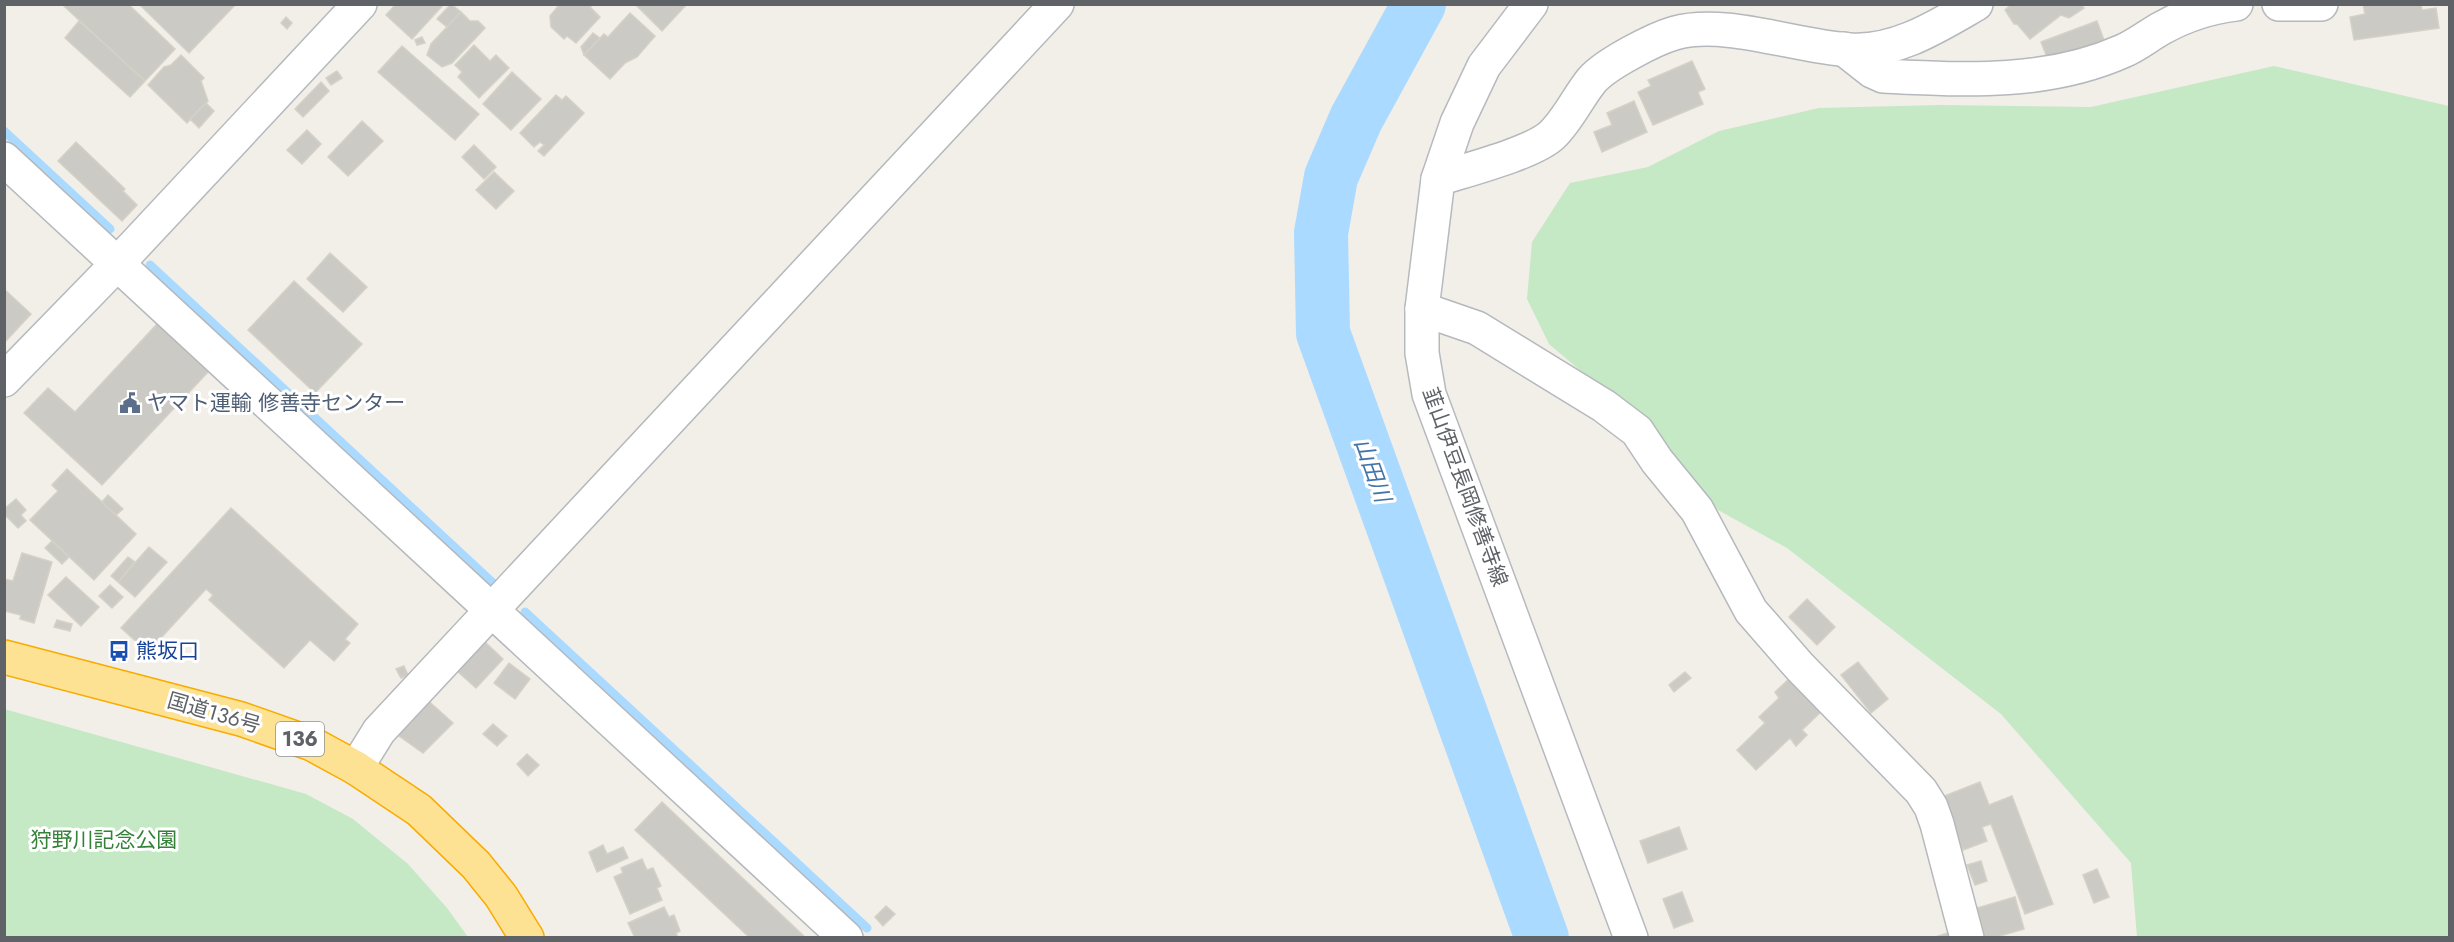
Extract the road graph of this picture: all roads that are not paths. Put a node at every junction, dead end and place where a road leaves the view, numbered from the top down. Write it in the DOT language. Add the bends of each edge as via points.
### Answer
graph roads {
  1 [pos="360,4"];
  2 [pos="1057,4"];
  3 [pos="1531,4"];
  4 [pos="1976,4"];
  5 [pos="2236,4"];
  6 [pos="2279,4"];
  7 [pos="2321,4"];
  8 [pos="1844,49"];
  9 [pos="4,159"];
  10 [pos="1438,179"];
  11 [pos="117,264"];
  12 [pos="1422,309"];
  13 [pos="4,380"];
  14 [pos="492,610"];
  15 [pos="4,657"];
  16 [pos="356,768"];
  17 [pos="526,938"];
  18 [pos="846,938"];
  19 [pos="1631,938"];
  20 [pos="1967,938"];
  1 -- 11 [label="street"];
  2 -- 14 [label="street"];
  3 -- 10 [label="street, 韮山伊豆長岡修善寺線" via="1484,66 1457,123"];
  4 -- 8 [label="street" via="1923,35 1884,46"];
  5 -- 8 [label="street" via="2212,7 2165,26 2124,51 2033,76 1959,80 1883,76"];
  6 -- 7 [label="street"];
  8 -- 10 [label="street" via="1745,33 1675,33 1625,57 1594,78 1552,135 1529,148"];
  9 -- 11 [label="street"];
  10 -- 12 [label="street, 韮山伊豆長岡修善寺線"];
  11 -- 13 [label="street"];
  11 -- 14 [label="street"];
  12 -- 19 [label="street, 韮山伊豆長岡修善寺線" via="1422,353 1429,394"];
  12 -- 20 [label="street" via="1477,328 1605,406 1637,431 1697,510 1751,611 1921,791 1937,824"];
  14 -- 16 [label="street" via="379,730"];
  14 -- 18 [label="street"];
  15 -- 16 [label="highway, 国道136号 / 136" via="241,719 312,744"];
  16 -- 17 [label="highway, 国道136号 / 136" via="419,810 468,857 501,896"];
}
